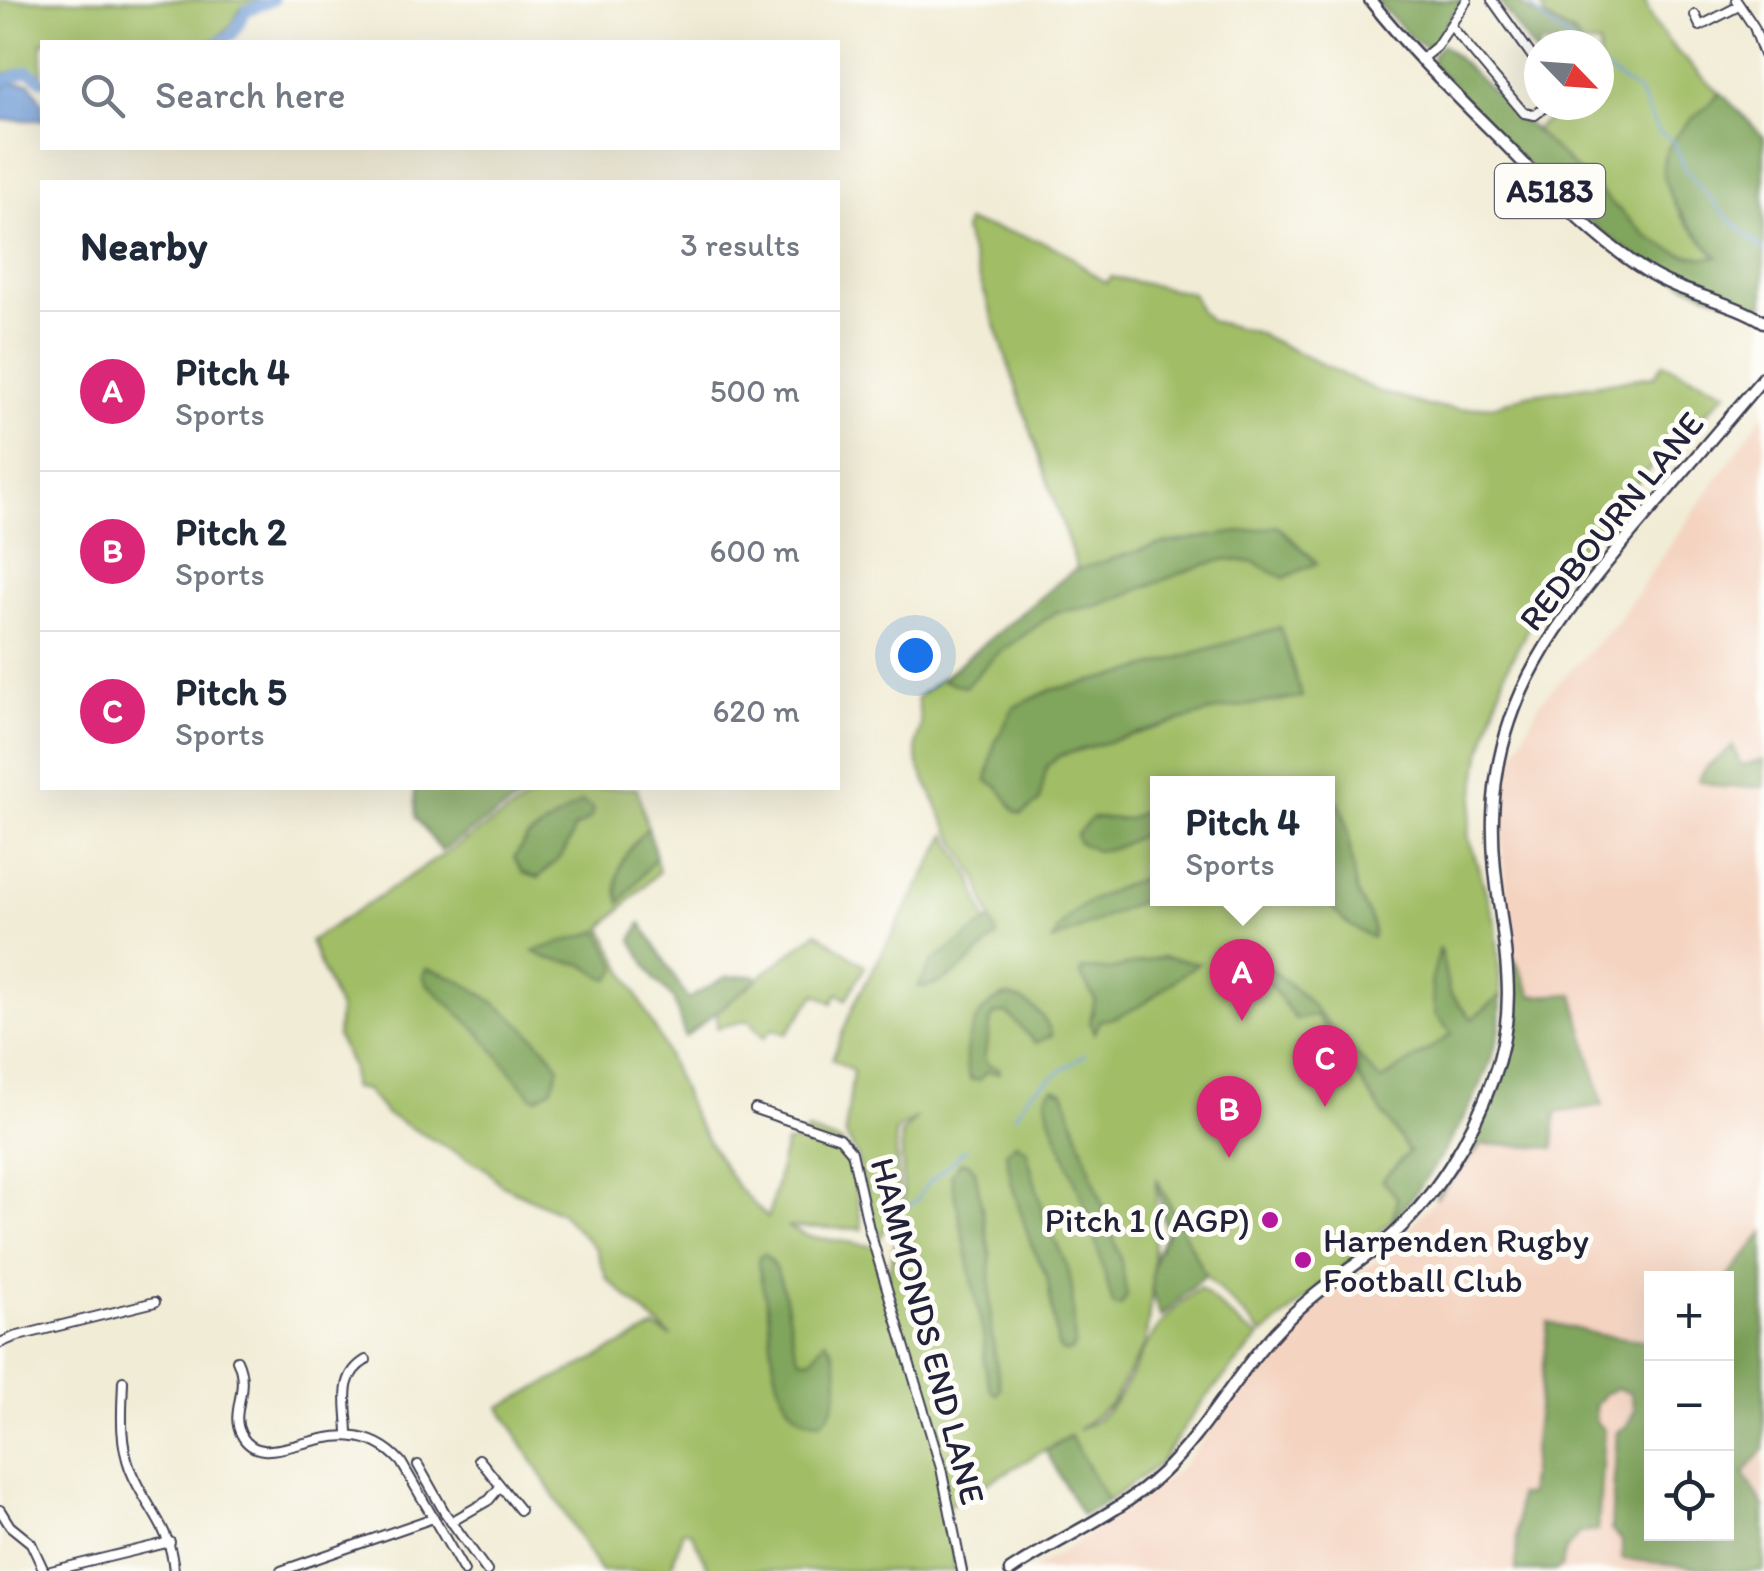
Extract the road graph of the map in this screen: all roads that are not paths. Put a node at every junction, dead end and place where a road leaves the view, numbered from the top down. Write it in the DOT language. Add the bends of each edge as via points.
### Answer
graph roads {
  1 [pos="1370,0"];
  2 [pos="1467,0"];
  3 [pos="1492,0"];
  4 [pos="1737,3"];
  5 [pos="1695,15"];
  6 [pos="1450,26"];
  7 [pos="1524,45"];
  8 [pos="1764,54"];
  9 [pos="1420,60"];
  10 [pos="1524,114"];
  11 [pos="1764,310"];
  12 [pos="1751,313"];
  13 [pos="1764,322"];
  14 [pos="1764,377"];
  15 [pos="756,1109"];
  16 [pos="156,1302"];
  17 [pos="0,1343"];
  18 [pos="237,1360"];
  19 [pos="366,1360"];
  20 [pos="123,1381"];
  21 [pos="348,1435"];
  22 [pos="479,1459"];
  23 [pos="418,1465"];
  24 [pos="499,1488"];
  25 [pos="0,1510"];
  26 [pos="520,1510"];
  27 [pos="448,1518"];
  28 [pos="433,1519"];
  29 [pos="170,1542"];
  30 [pos="313,1558"];
  31 [pos="317,1569"];
  32 [pos="47,1571"];
  33 [pos="174,1571"];
  34 [pos="280,1571"];
  35 [pos="464,1571"];
  36 [pos="487,1571"];
  37 [pos="962,1571"];
  38 [pos="1010,1571"];
  1 -- 9 [label="main road, A5183"];
  2 -- 6 [label="street"];
  3 -- 7 [label="street"];
  4 -- 5 [label="street" via="1700,26"];
  4 -- 8 [label="street"];
  6 -- 9 [label="street"];
  6 -- 10 [label="street"];
  9 -- 12 [label="main road, A5183" via="1620,252 1672,286"];
  11 -- 12 [label="main road"];
  12 -- 13 [label="main road, A5183"];
  14 -- 38 [label="main road, REDBOURN LANE" via="1575,601 1520,690 1500,755 1492,822 1509,973 1508,1025 1480,1109 1442,1176 1401,1228 1275,1332 1159,1476"];
  15 -- 37 [label="street, HAMMONDS END LANE" via="840,1138 852,1152"];
  16 -- 17 [label="street"];
  18 -- 21 [label="street" via="244,1378 237,1424 251,1447 276,1452"];
  19 -- 21 [label="street" via="346,1380"];
  20 -- 29 [label="street" via="127,1459"];
  21 -- 28 [label="street" via="391,1450"];
  22 -- 24 [label="street"];
  23 -- 27 [label="street"];
  24 -- 26 [label="street"];
  24 -- 27 [label="street" via="489,1500"];
  25 -- 32 [label="street"];
  27 -- 28 [label="street"];
  27 -- 36 [label="street"];
  28 -- 30 [label="street"];
  28 -- 35 [label="street"];
  29 -- 32 [label="street"];
  29 -- 33 [label="street"];
  30 -- 31 [label="street"];
  30 -- 34 [label="street"];
}
